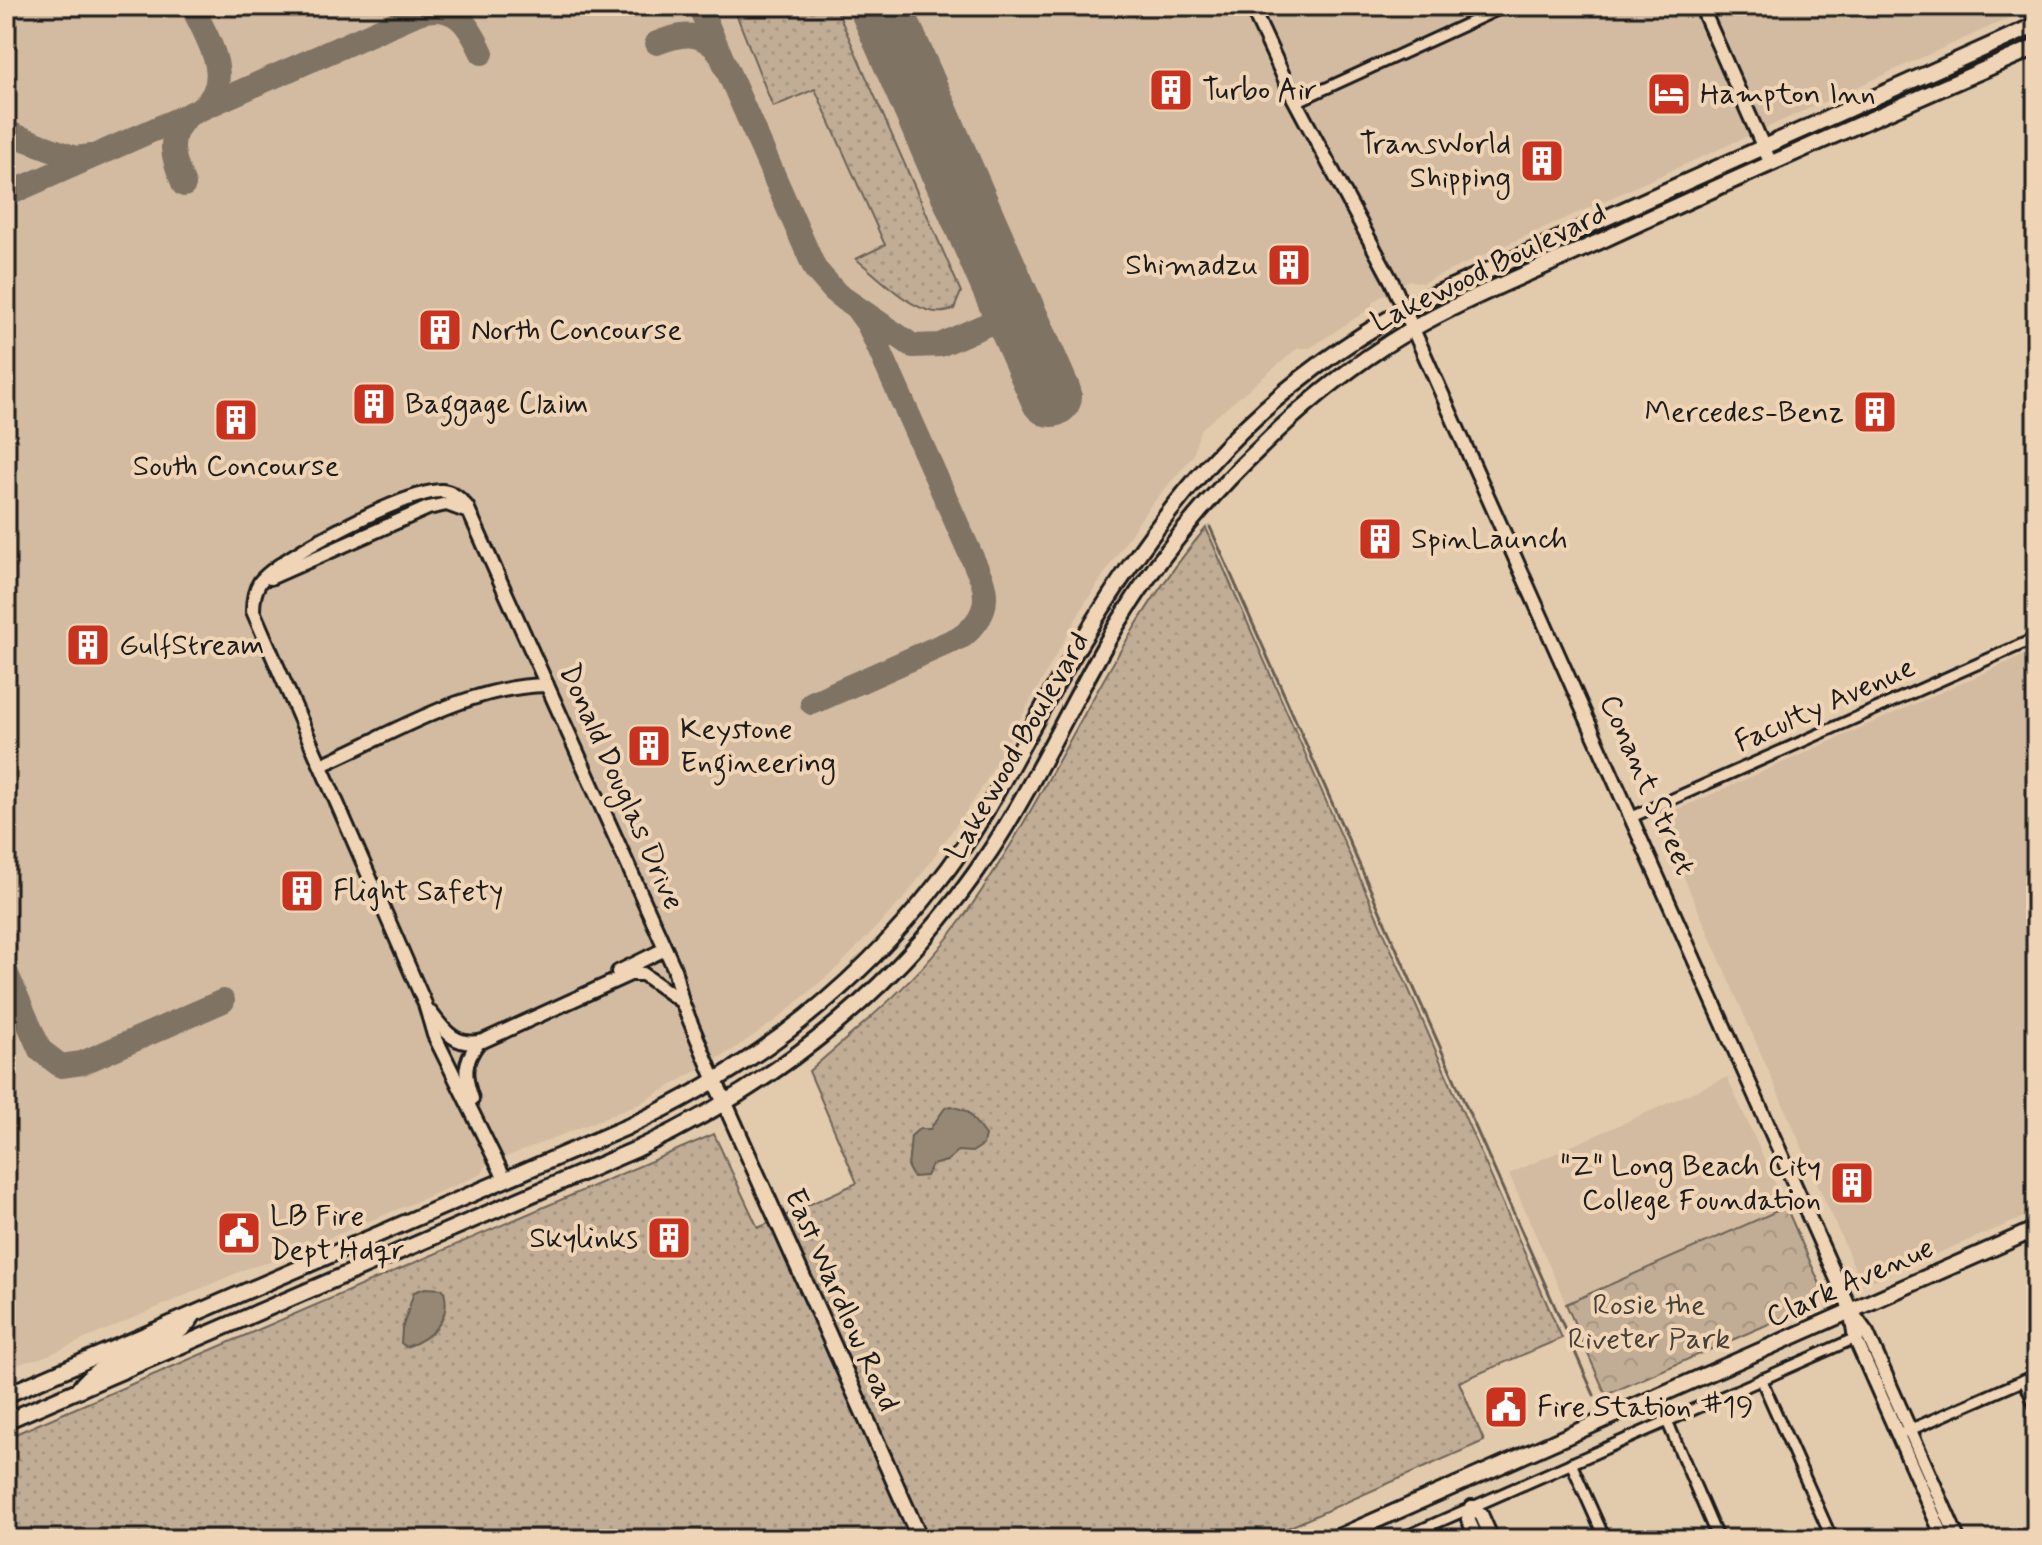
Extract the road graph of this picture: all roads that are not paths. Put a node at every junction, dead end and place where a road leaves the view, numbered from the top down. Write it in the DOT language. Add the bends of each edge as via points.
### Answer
graph roads {
  1 [pos="1251,6"];
  2 [pos="1506,6"];
  3 [pos="1701,6"];
  4 [pos="2036,25"];
  5 [pos="2036,47"];
  6 [pos="1296,102"];
  7 [pos="1764,148"];
  8 [pos="1771,164"];
  9 [pos="1404,309"];
  10 [pos="1413,330"];
  11 [pos="1190,484"];
  12 [pos="1208,501"];
  13 [pos="2036,638"];
  14 [pos="547,685"];
  15 [pos="321,765"];
  16 [pos="1632,817"];
  17 [pos="665,949"];
  18 [pos="596,988"];
  19 [pos="682,1002"];
  20 [pos="425,1004"];
  21 [pos="478,1043"];
  22 [pos="715,1081"];
  23 [pos="726,1105"];
  24 [pos="475,1114"];
  25 [pos="505,1179"];
  26 [pos="2036,1229"];
  27 [pos="1851,1311"];
  28 [pos="194,1314"];
  29 [pos="1861,1335"];
  30 [pos="2036,1375"];
  31 [pos="1761,1379"];
  32 [pos="2024,1380"];
  33 [pos="78,1390"];
  34 [pos="6,1395"];
  35 [pos="2036,1409"];
  36 [pos="6,1421"];
  37 [pos="1667,1421"];
  38 [pos="1904,1432"];
  39 [pos="1571,1463"];
  40 [pos="1461,1483"];
  41 [pos="1472,1507"];
  42 [pos="920,1539"];
  43 [pos="1334,1539"];
  44 [pos="1400,1539"];
  45 [pos="1477,1539"];
  46 [pos="1492,1539"];
  47 [pos="1605,1539"];
  48 [pos="1718,1539"];
  49 [pos="1832,1539"];
  50 [pos="1944,1539"];
  51 [pos="1958,1539"];
  1 -- 6 [label="street, Conant Street"];
  2 -- 6 [label="street"];
  3 -- 7 [label="street"];
  4 -- 7 [label="main road, Lakewood Boulevard"];
  5 -- 8 [label="main road, Lakewood Boulevard"];
  6 -- 9 [label="street, Conant Street"];
  7 -- 8 [label="street"];
  7 -- 9 [label="main road, Lakewood Boulevard"];
  8 -- 10 [label="main road, Lakewood Boulevard"];
  9 -- 10 [label="street, Conant Street"];
  9 -- 11 [label="main road, Lakewood Boulevard" via="1303,375 1241,429"];
  10 -- 12 [label="main road, Lakewood Boulevard" via="1316,395"];
  10 -- 16 [label="street, Conant Street"];
  11 -- 12 [label="main road"];
  11 -- 22 [label="main road, Lakewood Boulevard" via="1126,567 991,803 939,881 843,987 800,1024"];
  12 -- 23 [label="main road, Lakewood Boulevard" via="1116,626 1018,805 959,896 859,1005"];
  13 -- 16 [label="street, Faculty Avenue"];
  14 -- 15 [label="street" via="479,695"];
  14 -- 15 [label="street, Donald Douglas Drive" via="473,517 453,494 433,492 389,507 283,562 259,583 253,598 253,611"];
  14 -- 17 [label="street, Donald Douglas Drive"];
  15 -- 20 [label="street, Donald Douglas Drive"];
  16 -- 27 [label="street, Conant Street"];
  17 -- 18 [label="street" via="612,974"];
  17 -- 19 [label="street, Donald Douglas Drive"];
  18 -- 19 [label="street" via="643,974"];
  18 -- 21 [label="street"];
  19 -- 22 [label="street, Donald Douglas Drive"];
  20 -- 21 [label="street" via="452,1038"];
  20 -- 24 [label="street" via="434,1035"];
  21 -- 24 [label="street" via="464,1078"];
  22 -- 23 [label="main road, East Wardlow Road"];
  22 -- 25 [label="main road, Lakewood Boulevard" via="627,1127"];
  23 -- 33 [label="main road, Lakewood Boulevard" via="637,1149"];
  23 -- 42 [label="main road, East Wardlow Road"];
  24 -- 25 [label="street"];
  25 -- 28 [label="main road, Lakewood Boulevard"];
  26 -- 27 [label="main road, Clark Avenue"];
  27 -- 29 [label="street, Conant Street"];
  27 -- 40 [label="main road, Clark Avenue"];
  28 -- 33 [label="main road" via="182,1332 94,1370"];
  28 -- 34 [label="main road, Lakewood Boulevard"];
  29 -- 31 [label="street, Clark Avenue"];
  29 -- 38 [label="street, Conant Street"];
  30 -- 32 [label="street"];
  31 -- 37 [label="street, Clark Avenue"];
  31 -- 49 [label="street"];
  32 -- 35 [label="street"];
  32 -- 38 [label="street"];
  33 -- 36 [label="main road, Lakewood Boulevard"];
  37 -- 39 [label="street, Clark Avenue"];
  37 -- 48 [label="street"];
  38 -- 50 [label="street, Conant Street"];
  38 -- 51 [label="street, Conant Street"];
  39 -- 41 [label="street, Clark Avenue"];
  39 -- 47 [label="street"];
  40 -- 41 [label="street"];
  40 -- 43 [label="main road, Clark Avenue"];
  41 -- 44 [label="street, Clark Avenue"];
  41 -- 45 [label="street" via="1468,1519"];
  41 -- 46 [label="street"];
}
